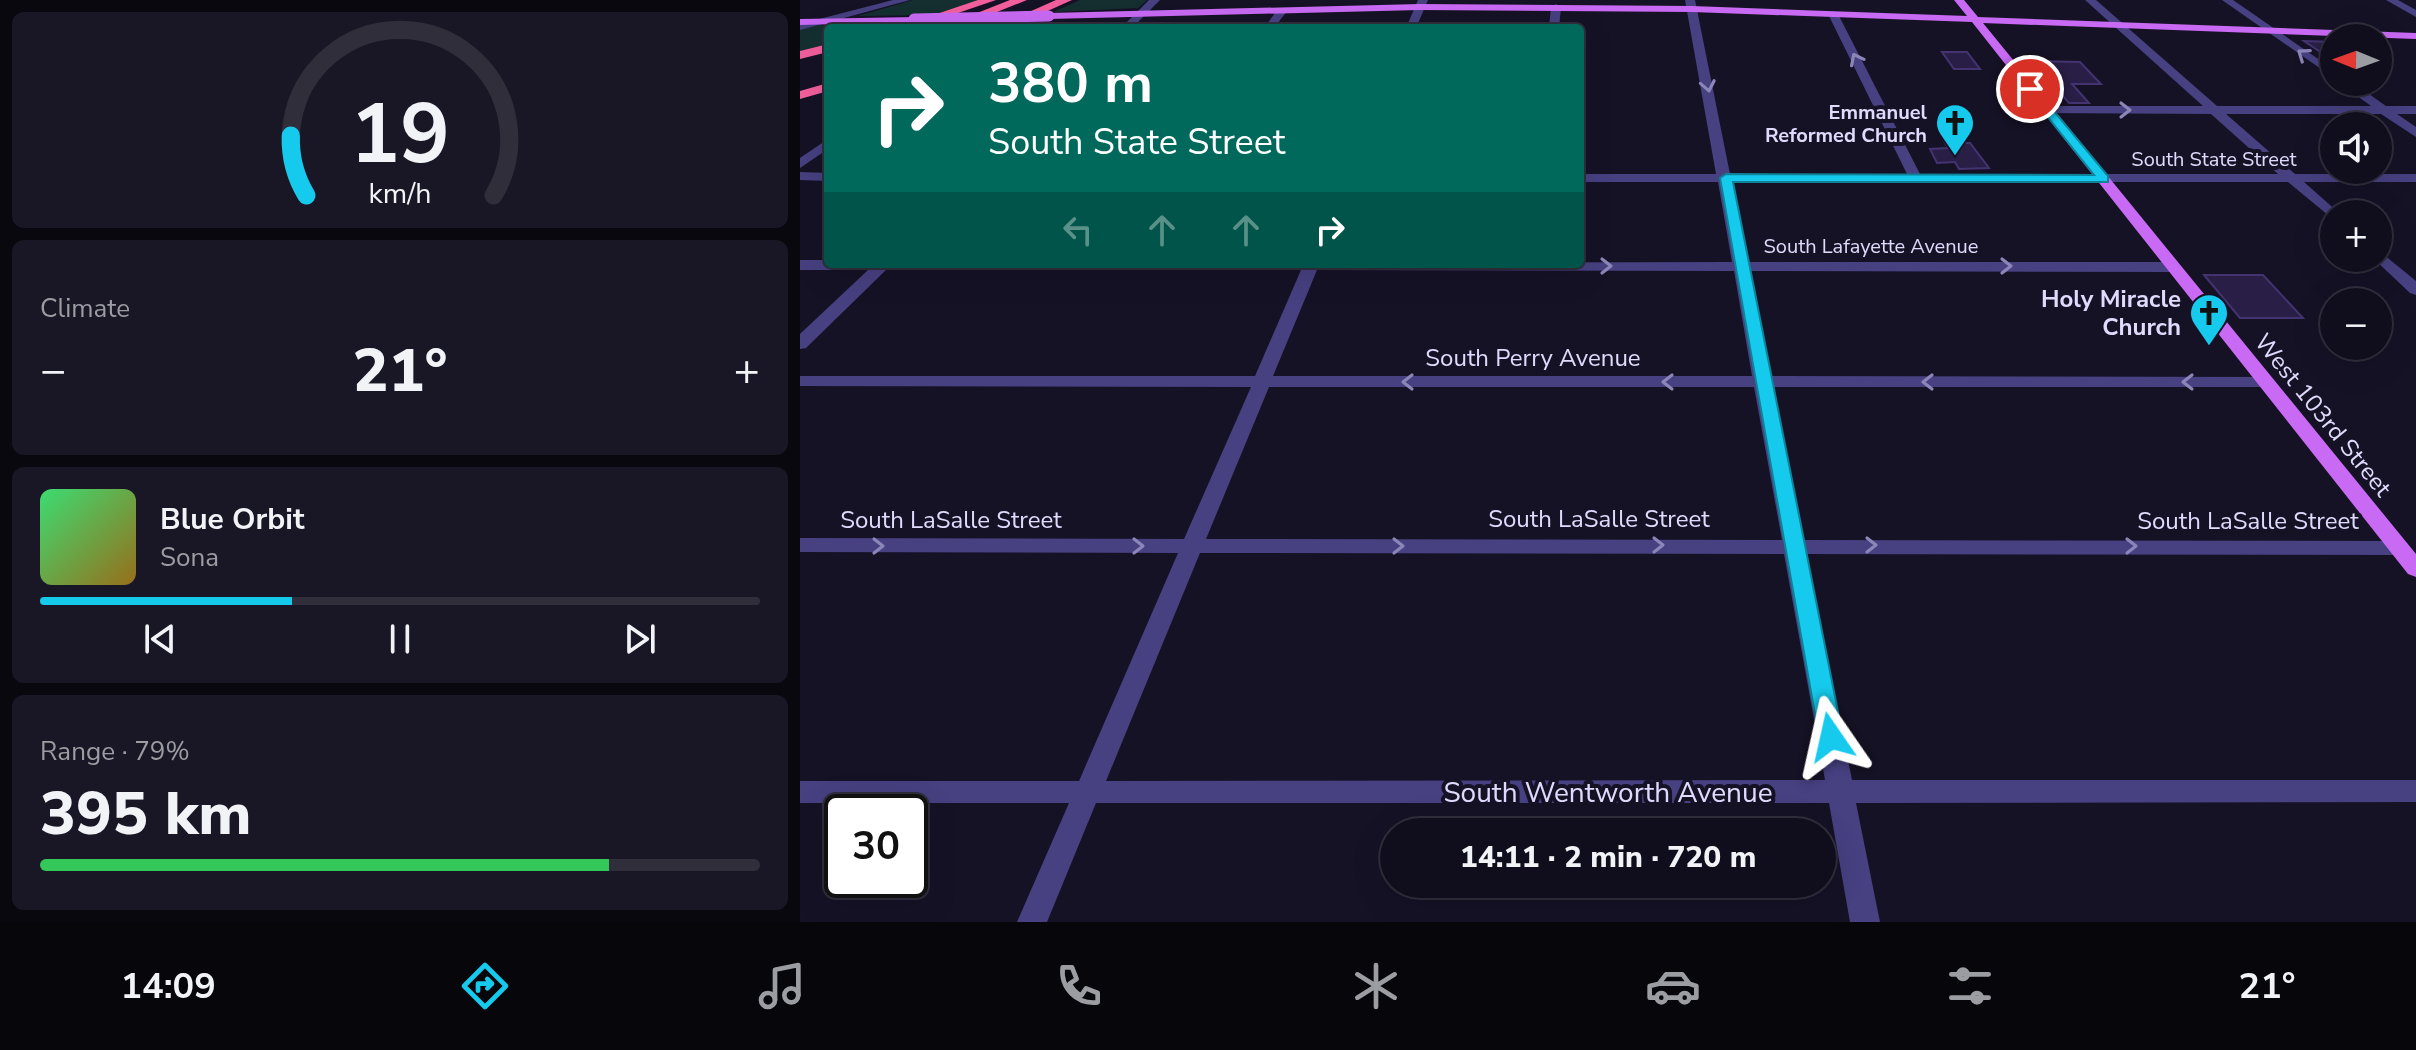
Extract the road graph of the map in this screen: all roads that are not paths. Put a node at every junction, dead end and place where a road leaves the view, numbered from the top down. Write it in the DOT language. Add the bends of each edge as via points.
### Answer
graph roads {
  1 [pos="990,0"];
  2 [pos="1021,0"];
  3 [pos="1066,0"];
  4 [pos="1155,0"];
  5 [pos="1959,0"];
  6 [pos="2090,0"];
  7 [pos="2227,0"];
  8 [pos="2391,0"];
  9 [pos="897,1"];
  10 [pos="1422,4"];
  11 [pos="1691,5"];
  12 [pos="1556,7"];
  13 [pos="1282,11"];
  14 [pos="1141,14"];
  15 [pos="1833,14"];
  16 [pos="2416,14"];
  17 [pos="1975,20"];
  18 [pos="822,21"];
  19 [pos="800,24"];
  20 [pos="914,24"];
  21 [pos="946,24"];
  22 [pos="1009,24"];
  23 [pos="1130,24"];
  24 [pos="1272,24"];
  25 [pos="1413,24"];
  26 [pos="1554,24"];
  27 [pos="2120,26"];
  28 [pos="2273,32"];
  29 [pos="2416,36"];
  30 [pos="824,49"];
  31 [pos="800,55"];
  32 [pos="824,57"];
  33 [pos="800,62"];
  34 [pos="2320,65"];
  35 [pos="824,86"];
  36 [pos="800,93"];
  37 [pos="2364,96"];
  38 [pos="2047,110"];
  39 [pos="2215,110"];
  40 [pos="2384,110"];
  41 [pos="2416,110"];
  42 [pos="2416,133"];
  43 [pos="824,146"];
  44 [pos="800,164"];
  45 [pos="800,176"];
  46 [pos="824,177"];
  47 [pos="1584,178"];
  48 [pos="1726,178"];
  49 [pos="2292,178"];
  50 [pos="2416,178"];
  51 [pos="1916,179"];
  52 [pos="2103,179"];
  53 [pos="2320,203"];
  54 [pos="800,265"];
  55 [pos="824,265"];
  56 [pos="1584,266"];
  57 [pos="1742,266"];
  58 [pos="2173,267"];
  59 [pos="878,268"];
  60 [pos="1311,268"];
  61 [pos="2392,268"];
  62 [pos="2416,290"];
  63 [pos="800,344"];
  64 [pos="800,381"];
  65 [pos="1263,382"];
  66 [pos="1763,382"];
  67 [pos="2266,382"];
  68 [pos="800,545"];
  69 [pos="1793,545"];
  70 [pos="1192,546"];
  71 [pos="2399,548"];
  72 [pos="2416,569"];
  73 [pos="1841,791"];
  74 [pos="2416,791"];
  75 [pos="800,792"];
  76 [pos="1088,792"];
  77 [pos="1032,922"];
  78 [pos="1865,922"];
  1 -- 20 [label="highway"];
  2 -- 21 [label="highway"];
  3 -- 22 [label="highway"];
  4 -- 14 [label="street"];
  5 -- 17 [label="main road, West 103rd Street"];
  6 -- 27 [label="street"];
  7 -- 28 [label="street"];
  8 -- 16 [label="street"];
  9 -- 18 [label="street"];
  10 -- 12 [label="main road"];
  10 -- 13 [label="main road"];
  10 -- 25 [label="street"];
  11 -- 12 [label="main road"];
  11 -- 15 [label="main road"];
  11 -- 48 [label="street, one-way"];
  12 -- 26 [label="street"];
  13 -- 14 [label="main road"];
  13 -- 24 [label="street"];
  14 -- 18 [label="main road, bridge"];
  14 -- 23 [label="street"];
  15 -- 17 [label="main road"];
  51 -- 15 [label="street, one-way"];
  17 -- 27 [label="main road"];
  17 -- 38 [label="main road, West 103rd Street"];
  18 -- 19 [label="street"];
  27 -- 28 [label="main road"];
  27 -- 39 [label="street"];
  28 -- 29 [label="main road"];
  34 -- 28 [label="street, one-way"];
  30 -- 31 [label="highway"];
  32 -- 33 [label="highway"];
  35 -- 36 [label="highway"];
  37 -- 40 [label="street"];
  38 -- 39 [label="street, one-way"];
  38 -- 52 [label="main road, West 103rd Street"];
  39 -- 40 [label="street"];
  39 -- 49 [label="street"];
  40 -- 41 [label="street"];
  40 -- 42 [label="street"];
  43 -- 44 [label="street"];
  45 -- 46 [label="street"];
  47 -- 48 [label="street, South State Street"];
  48 -- 51 [label="street, South State Street"];
  48 -- 57 [label="street"];
  49 -- 50 [label="street, South State Street"];
  49 -- 52 [label="street, South State Street"];
  49 -- 53 [label="street"];
  51 -- 52 [label="street, South State Street"];
  52 -- 58 [label="main road, West 103rd Street"];
  54 -- 55 [label="street, South Lafayette Avenue"];
  56 -- 57 [label="street, South Lafayette Avenue, one-way"];
  57 -- 58 [label="street, South Lafayette Avenue, one-way"];
  57 -- 66 [label="street"];
  58 -- 67 [label="main road, West 103rd Street"];
  59 -- 63 [label="street"];
  60 -- 65 [label="street"];
  61 -- 62 [label="street"];
  64 -- 65 [label="street, South Perry Avenue"];
  66 -- 65 [label="street, South Perry Avenue, one-way"];
  65 -- 70 [label="street"];
  67 -- 66 [label="street, South Perry Avenue, one-way"];
  66 -- 69 [label="street"];
  67 -- 71 [label="main road, West 103rd Street"];
  68 -- 70 [label="street, South LaSalle Street, one-way"];
  70 -- 69 [label="street, South LaSalle Street, one-way"];
  69 -- 71 [label="street, South LaSalle Street, one-way"];
  69 -- 73 [label="street"];
  70 -- 76 [label="street"];
  71 -- 72 [label="main road, West 103rd Street"];
  73 -- 74 [label="street, South Wentworth Avenue"];
  73 -- 76 [label="street, South Wentworth Avenue"];
  73 -- 78 [label="street"];
  75 -- 76 [label="street, South Wentworth Avenue"];
  76 -- 77 [label="street"];
}
